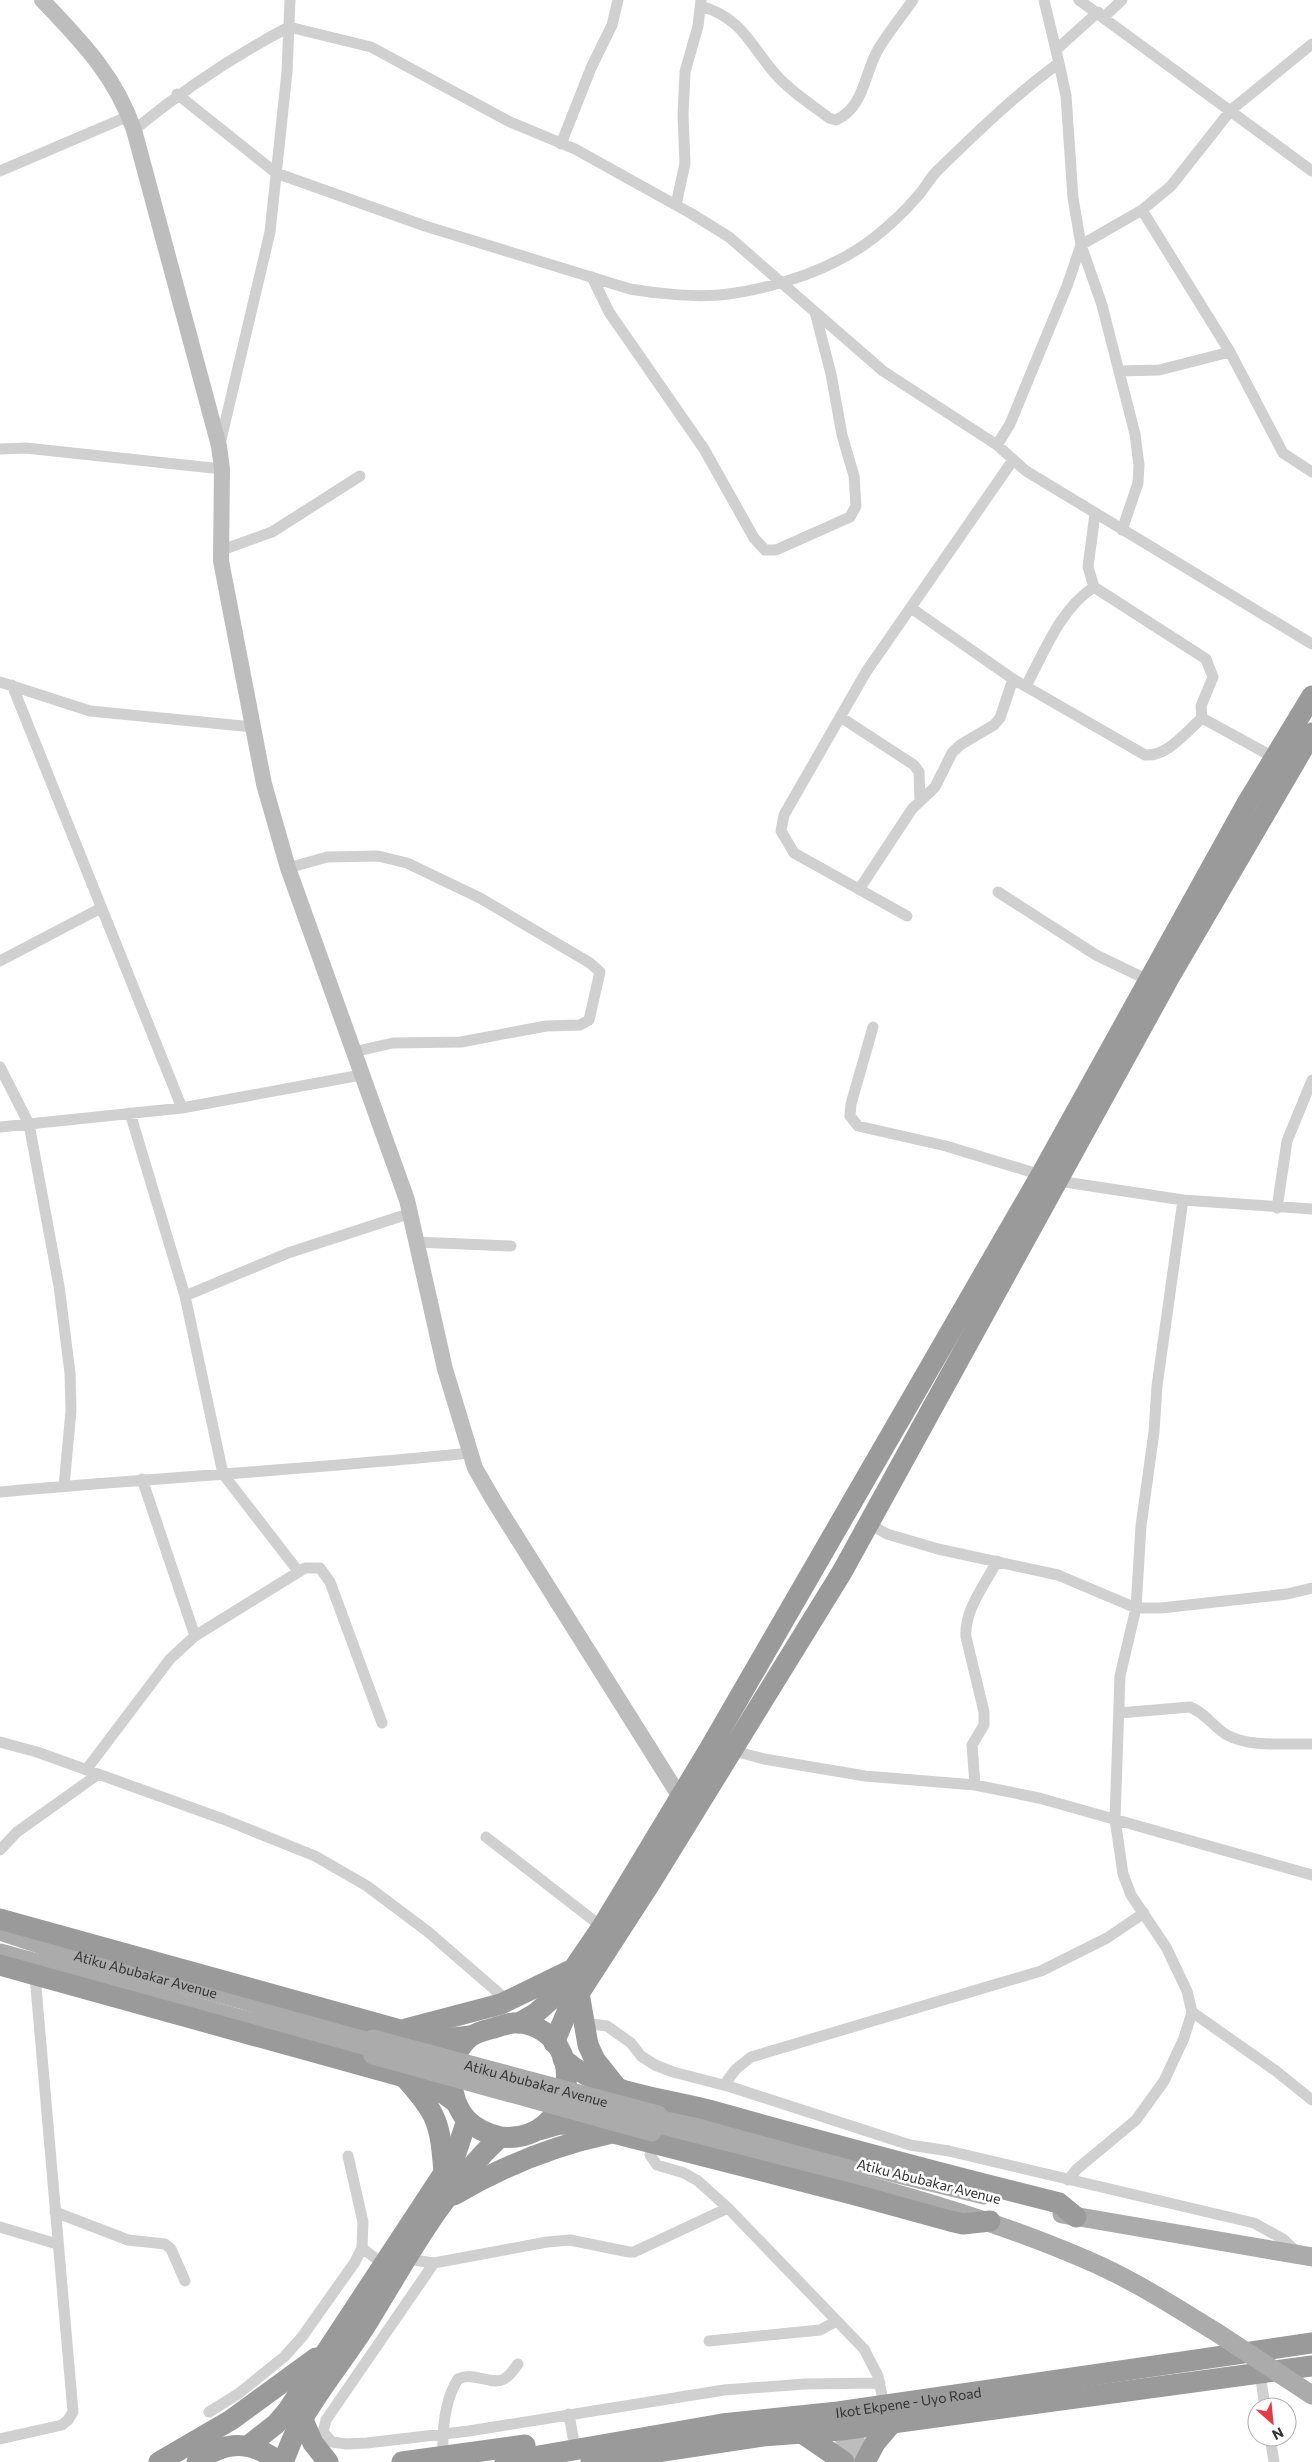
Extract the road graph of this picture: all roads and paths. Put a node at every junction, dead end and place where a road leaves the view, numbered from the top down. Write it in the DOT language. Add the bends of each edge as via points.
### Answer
graph roads {
  1 [pos="42,0"];
  2 [pos="290,0"];
  3 [pos="618,0"];
  4 [pos="913,0"];
  5 [pos="1044,0"];
  6 [pos="1079,0"];
  7 [pos="1122,0"];
  8 [pos="701,3"];
  9 [pos="1101,15"];
  10 [pos="289,27"];
  11 [pos="1312,44"];
  12 [pos="1057,49"];
  13 [pos="1059,63"];
  14 [pos="177,94"];
  15 [pos="1231,110"];
  16 [pos="132,123"];
  17 [pos="561,144"];
  18 [pos="0,171"];
  19 [pos="1312,171"];
  20 [pos="276,173"];
  21 [pos="676,205"];
  22 [pos="1142,210"];
  23 [pos="1081,245"];
  24 [pos="592,277"];
  25 [pos="781,282"];
  26 [pos="815,312"];
  27 [pos="1230,352"];
  28 [pos="1119,370"];
  29 [pos="997,445"];
  30 [pos="219,446"];
  31 [pos="0,449"];
  32 [pos="1014,460"];
  33 [pos="222,470"];
  34 [pos="1312,472"];
  35 [pos="360,476"];
  36 [pos="1094,514"];
  37 [pos="1122,530"];
  38 [pos="222,550"];
  39 [pos="1094,587"];
  40 [pos="912,608"];
  41 [pos="1312,644"];
  42 [pos="1013,679"];
  43 [pos="0,682"];
  44 [pos="12,685"];
  45 [pos="1026,686"];
  46 [pos="1312,696"];
  47 [pos="842,718"];
  48 [pos="1202,718"];
  49 [pos="253,727"];
  50 [pos="1312,733"];
  51 [pos="1275,758"];
  52 [pos="920,802"];
  53 [pos="288,868"];
  54 [pos="860,888"];
  55 [pos="998,892"];
  56 [pos="100,908"];
  57 [pos="908,916"];
  58 [pos="0,962"];
  59 [pos="1156,984"];
  60 [pos="873,1027"];
  61 [pos="353,1052"];
  62 [pos="0,1067"];
  63 [pos="361,1075"];
  64 [pos="1312,1080"];
  65 [pos="182,1108"];
  66 [pos="130,1113"];
  67 [pos="29,1124"];
  68 [pos="0,1127"];
  69 [pos="1050,1178"];
  70 [pos="1183,1200"];
  71 [pos="1277,1208"];
  72 [pos="1312,1209"];
  73 [pos="411,1213"];
  74 [pos="416,1242"];
  75 [pos="511,1246"];
  76 [pos="185,1296"];
  77 [pos="470,1453"];
  78 [pos="223,1474"];
  79 [pos="142,1479"];
  80 [pos="64,1486"];
  81 [pos="0,1492"];
  82 [pos="869,1524"];
  83 [pos="997,1561"];
  84 [pos="298,1571"];
  85 [pos="1312,1588"];
  86 [pos="1136,1608"];
  87 [pos="196,1636"];
  88 [pos="1119,1713"];
  89 [pos="382,1723"];
  90 [pos="0,1742"];
  91 [pos="1312,1744"];
  92 [pos="734,1751"];
  93 [pos="86,1770"];
  94 [pos="98,1775"];
  95 [pos="975,1785"];
  96 [pos="680,1797"];
  97 [pos="1115,1819"];
  98 [pos="486,1837"];
  99 [pos="0,1850"];
  100 [pos="1312,1875"];
  101 [pos="1144,1913"];
  102 [pos="0,1919"];
  103 [pos="602,1927"];
  104 [pos="0,1931"];
  105 [pos="0,1953"];
  106 [pos="0,1966"];
  107 [pos="572,1970"];
  108 [pos="35,1976"];
  109 [pos="579,1993"];
  110 [pos="508,2001"];
  111 [pos="1192,2012"];
  112 [pos="519,2023"];
  113 [pos="584,2023"];
  114 [pos="402,2030"];
  115 [pos="471,2036"];
  116 [pos="373,2047"];
  117 [pos="559,2051"];
  118 [pos="404,2077"];
  119 [pos="724,2085"];
  120 [pos="618,2089"];
  121 [pos="454,2100"];
  122 [pos="1312,2100"];
  123 [pos="467,2120"];
  124 [pos="538,2130"];
  125 [pos="654,2130"];
  126 [pos="612,2133"];
  127 [pos="500,2137"];
  128 [pos="348,2156"];
  129 [pos="444,2172"];
  130 [pos="1068,2180"];
  131 [pos="445,2201"];
  132 [pos="728,2208"];
  133 [pos="55,2212"];
  134 [pos="1076,2217"];
  135 [pos="990,2221"];
  136 [pos="0,2228"];
  137 [pos="57,2244"];
  138 [pos="362,2248"];
  139 [pos="1306,2256"];
  140 [pos="407,2259"];
  141 [pos="434,2263"];
  142 [pos="383,2264"];
  143 [pos="185,2281"];
  144 [pos="837,2321"];
  145 [pos="709,2341"];
  146 [pos="1312,2343"];
  147 [pos="328,2349"];
  148 [pos="518,2364"];
  149 [pos="1312,2366"];
  150 [pos="1260,2374"];
  151 [pos="880,2383"];
  152 [pos="1312,2395"];
  153 [pos="1263,2397"];
  154 [pos="209,2412"];
  155 [pos="568,2414"];
  156 [pos="888,2414"];
  157 [pos="303,2420"];
  158 [pos="760,2428"];
  159 [pos="848,2429"];
  160 [pos="802,2433"];
  161 [pos="442,2434"];
  162 [pos="573,2438"];
  163 [pos="0,2439"];
  164 [pos="248,2446"];
  165 [pos="1272,2447"];
  166 [pos="443,2457"];
  167 [pos="159,2462"];
  168 [pos="197,2462"];
  169 [pos="281,2462"];
  170 [pos="328,2462"];
  171 [pos="402,2462"];
  172 [pos="505,2462"];
  173 [pos="591,2462"];
  174 [pos="670,2462"];
  175 [pos="844,2462"];
  176 [pos="848,2462"];
  177 [pos="864,2462"];
  178 [pos="1274,2462"];
  1 -- 16 [label="street" via="106,71 125,103"];
  2 -- 10 [label="street"];
  3 -- 17 [label="street" via="612,25"];
  4 -- 8 [label="street" via="878,49 860,97 851,110 836,120 829,118 779,77 735,22"];
  5 -- 12 [label="street"];
  6 -- 9 [label="street"];
  7 -- 9 [label="street"];
  8 -- 21 [label="street" via="685,72 685,163"];
  9 -- 12 [label="street"];
  9 -- 15 [label="street"];
  10 -- 14 [label="street" via="241,52"];
  10 -- 17 [label="street" via="371,47 508,121"];
  10 -- 20 [label="street"];
  11 -- 15 [label="street"];
  12 -- 13 [label="street"];
  13 -- 23 [label="street" via="1066,96 1073,198"];
  13 -- 25 [label="street" via="1001,110 875,237 832,265"];
  14 -- 16 [label="street"];
  14 -- 20 [label="street"];
  15 -- 19 [label="street"];
  15 -- 22 [label="street" via="1171,186"];
  16 -- 18 [label="street"];
  16 -- 30 [label="street"];
  17 -- 21 [label="street"];
  20 -- 24 [label="street" via="425,226"];
  20 -- 30 [label="street" via="270,232"];
  21 -- 25 [label="street" via="729,237"];
  22 -- 23 [label="street"];
  22 -- 27 [label="street"];
  23 -- 28 [label="street" via="1102,305"];
  23 -- 29 [label="street" via="1014,414"];
  24 -- 25 [label="street" via="658,294 727,295"];
  24 -- 26 [label="street" via="609,312 704,448 754,538 765,550 776,550 850,517 856,506 854,476"];
  25 -- 26 [label="street"];
  26 -- 29 [label="street" via="883,371"];
  27 -- 28 [label="street" via="1159,370"];
  27 -- 34 [label="street" via="1283,453"];
  28 -- 37 [label="street" via="1139,465 1138,483"];
  29 -- 32 [label="street"];
  30 -- 33 [label="street"];
  31 -- 33 [label="street" via="26,448"];
  32 -- 36 [label="street"];
  32 -- 40 [label="street"];
  33 -- 38 [label="street"];
  35 -- 38 [label="street" via="272,532"];
  36 -- 37 [label="street"];
  36 -- 39 [label="street" via="1088,567"];
  37 -- 41 [label="street"];
  38 -- 49 [label="street"];
  39 -- 45 [label="street" via="1080,596 1064,615"];
  39 -- 48 [label="street" via="1206,659 1212,677 1201,706"];
  40 -- 42 [label="street"];
  40 -- 47 [label="street" via="866,672"];
  42 -- 45 [label="street"];
  42 -- 52 [label="street" via="1000,718 952,753 935,787"];
  43 -- 44 [label="street"];
  44 -- 49 [label="street" via="90,710"];
  44 -- 56 [label="street"];
  45 -- 48 [label="street" via="1145,755 1154,756 1168,748"];
  46 -- 51 [label="highway"];
  47 -- 52 [label="street" via="914,765 918,772"];
  47 -- 54 [label="street" via="784,815 781,832 794,853"];
  48 -- 51 [label="street"];
  49 -- 53 [label="street" via="264,784"];
  50 -- 59 [label="highway"];
  51 -- 59 [label="highway"];
  52 -- 54 [label="street" via="912,809"];
  53 -- 61 [label="street"];
  53 -- 61 [label="street" via="327,857 378,856 408,863 480,898 600,972 589,1020 580,1025 546,1026 462,1042 393,1043"];
  54 -- 57 [label="street"];
  55 -- 59 [label="street" via="1096,956"];
  56 -- 58 [label="street"];
  56 -- 65 [label="street"];
  59 -- 69 [label="highway"];
  60 -- 69 [label="street" via="851,1104 850,1116 858,1126 946,1146"];
  61 -- 63 [label="street"];
  62 -- 67 [label="street"];
  63 -- 65 [label="street"];
  63 -- 73 [label="street"];
  64 -- 71 [label="street" via="1287,1141"];
  65 -- 66 [label="street"];
  66 -- 67 [label="street"];
  66 -- 76 [label="street"];
  67 -- 68 [label="street"];
  67 -- 80 [label="street" via="59,1286 70,1373 71,1411"];
  69 -- 70 [label="street"];
  69 -- 82 [label="highway"];
  69 -- 96 [label="highway"];
  70 -- 71 [label="street"];
  70 -- 86 [label="street" via="1157,1386 1141,1526"];
  71 -- 72 [label="street"];
  73 -- 74 [label="street"];
  73 -- 76 [label="street" via="288,1253"];
  74 -- 75 [label="street"];
  74 -- 77 [label="street" via="445,1369"];
  76 -- 78 [label="street"];
  77 -- 78 [label="street"];
  77 -- 96 [label="street" via="494,1501"];
  78 -- 79 [label="street"];
  78 -- 84 [label="street"];
  79 -- 80 [label="street"];
  79 -- 87 [label="street"];
  80 -- 81 [label="street"];
  82 -- 83 [label="street" via="887,1534 938,1550"];
  82 -- 92 [label="highway"];
  83 -- 86 [label="street" via="1058,1575"];
  83 -- 95 [label="street" via="965,1625 984,1712 984,1725 972,1745"];
  84 -- 87 [label="street"];
  84 -- 89 [label="street" via="320,1568 330,1582"];
  85 -- 86 [label="street" via="1287,1594"];
  86 -- 88 [label="street" via="1120,1676"];
  87 -- 93 [label="street" via="170,1659"];
  88 -- 91 [label="street" via="1190,1707 1201,1711 1225,1734 1243,1741"];
  88 -- 97 [label="street"];
  90 -- 93 [label="street"];
  92 -- 95 [label="street" via="865,1776"];
  92 -- 109 [label="highway"];
  93 -- 94 [label="street"];
  94 -- 99 [label="street" via="17,1832"];
  94 -- 110 [label="street" via="315,1856 367,1886 427,1930"];
  95 -- 97 [label="street"];
  96 -- 103 [label="highway"];
  97 -- 100 [label="street"];
  97 -- 101 [label="street" via="1123,1874 1131,1896"];
  98 -- 103 [label="street"];
  101 -- 111 [label="street" via="1166,1947 1187,1991"];
  101 -- 119 [label="street" via="1107,1938 1041,1971 752,2057 736,2069"];
  102 -- 114 [label="highway"];
  103 -- 107 [label="highway"];
  104 -- 116 [label="main road, Atiku Abubakar Avenue" via="240,1999"];
  105 -- 116 [label="main road, Atiku Abubakar Avenue"];
  106 -- 108 [label="highway"];
  107 -- 110 [label="highway"];
  107 -- 112 [label="highway" via="546,2005"];
  108 -- 118 [label="highway"];
  108 -- 133 [label="street"];
  109 -- 113 [label="highway"];
  109 -- 117 [label="highway" via="560,2025"];
  110 -- 114 [label="highway"];
  111 -- 122 [label="street"];
  111 -- 130 [label="street" via="1164,2081 1136,2120"];
  112 -- 115 [label="highway" via="483,2030"];
  112 -- 117 [label="highway" via="538,2030"];
  113 -- 119 [label="street" via="607,2026 632,2043 641,2056 655,2065"];
  113 -- 120 [label="highway" via="588,2046 595,2060"];
  114 -- 115 [label="highway" via="443,2039"];
  115 -- 121 [label="highway" via="454,2062"];
  116 -- 125 [label="main road, Atiku Abubakar Avenue, bridge"];
  117 -- 120 [label="highway" via="592,2079"];
  117 -- 124 [label="highway" via="567,2082 563,2101 553,2117"];
  118 -- 121 [label="highway" via="434,2086"];
  118 -- 129 [label="highway" via="435,2117"];
  119 -- 130 [label="street" via="910,2145 949,2151"];
  120 -- 134 [label="highway" via="1059,2203"];
  121 -- 123 [label="highway"];
  123 -- 127 [label="highway" via="488,2134"];
  123 -- 129 [label="highway" via="459,2148"];
  124 -- 126 [label="highway" via="572,2124"];
  124 -- 127 [label="highway" via="523,2137"];
  125 -- 126 [label="highway"];
  125 -- 132 [label="street" via="650,2156 657,2165 698,2181"];
  125 -- 134 [label="main road, Atiku Abubakar Avenue"];
  125 -- 135 [label="highway" via="950,2222"];
  126 -- 131 [label="highway" via="558,2146 524,2159 497,2170"];
  127 -- 131 [label="highway" via="466,2172"];
  128 -- 138 [label="street" via="363,2222"];
  129 -- 142 [label="highway"];
  130 -- 139 [label="street" via="1254,2223 1283,2238"];
  131 -- 140 [label="highway"];
  132 -- 141 [label="street" via="634,2252 570,2240"];
  132 -- 144 [label="street"];
  133 -- 137 [label="street"];
  133 -- 143 [label="street" via="128,2240 165,2244 171,2249"];
  134 -- 139 [label="main road, Atiku Abubakar Avenue"];
  135 -- 152 [label="main road, bridge" via="1090,2261 1216,2332"];
  136 -- 137 [label="street"];
  137 -- 163 [label="street" via="72,2412 62,2425"];
  138 -- 142 [label="street"];
  138 -- 154 [label="street" via="302,2337 238,2394"];
  140 -- 141 [label="street"];
  140 -- 157 [label="highway"];
  141 -- 161 [label="street" via="326,2420 323,2432 332,2442 346,2444"];
  142 -- 147 [label="highway"];
  144 -- 145 [label="street" via="820,2330"];
  144 -- 151 [label="street" via="864,2348"];
  146 -- 156 [label="highway, Ikot Ekpene - Uyo Road"];
  147 -- 164 [label="highway" via="288,2410"];
  147 -- 167 [label="highway" via="237,2416"];
  148 -- 161 [label="street" via="498,2381 470,2375 458,2379 452,2389"];
  149 -- 150 [label="highway, Ikot Ekpene - Uyo Road"];
  150 -- 153 [label="street"];
  150 -- 156 [label="highway, Ikot Ekpene - Uyo Road"];
  151 -- 155 [label="street" via="724,2390"];
  151 -- 156 [label="street"];
  155 -- 161 [label="street"];
  155 -- 162 [label="street"];
  156 -- 158 [label="highway, Ikot Ekpene - Uyo Road"];
  156 -- 159 [label="highway, Ikot Ekpene - Uyo Road"];
  156 -- 177 [label="highway"];
  157 -- 169 [label="highway"];
  157 -- 170 [label="highway" via="313,2443"];
  158 -- 160 [label="highway, Ikot Ekpene - Uyo Road"];
  158 -- 162 [label="highway" via="723,2416"];
  158 -- 172 [label="highway, Ikot Ekpene - Uyo Road" via="722,2424"];
  158 -- 173 [label="highway, Ikot Ekpene - Uyo Road"];
  158 -- 174 [label="highway" via="725,2454"];
  159 -- 160 [label="highway, Ikot Ekpene - Uyo Road"];
  159 -- 176 [label="street"];
  159 -- 177 [label="street"];
  160 -- 175 [label="highway"];
  161 -- 166 [label="street"];
  162 -- 166 [label="highway"];
  164 -- 168 [label="highway" via="229,2446 211,2452"];
  164 -- 169 [label="highway"];
  165 -- 178 [label="street"];
  166 -- 171 [label="highway"];
}
